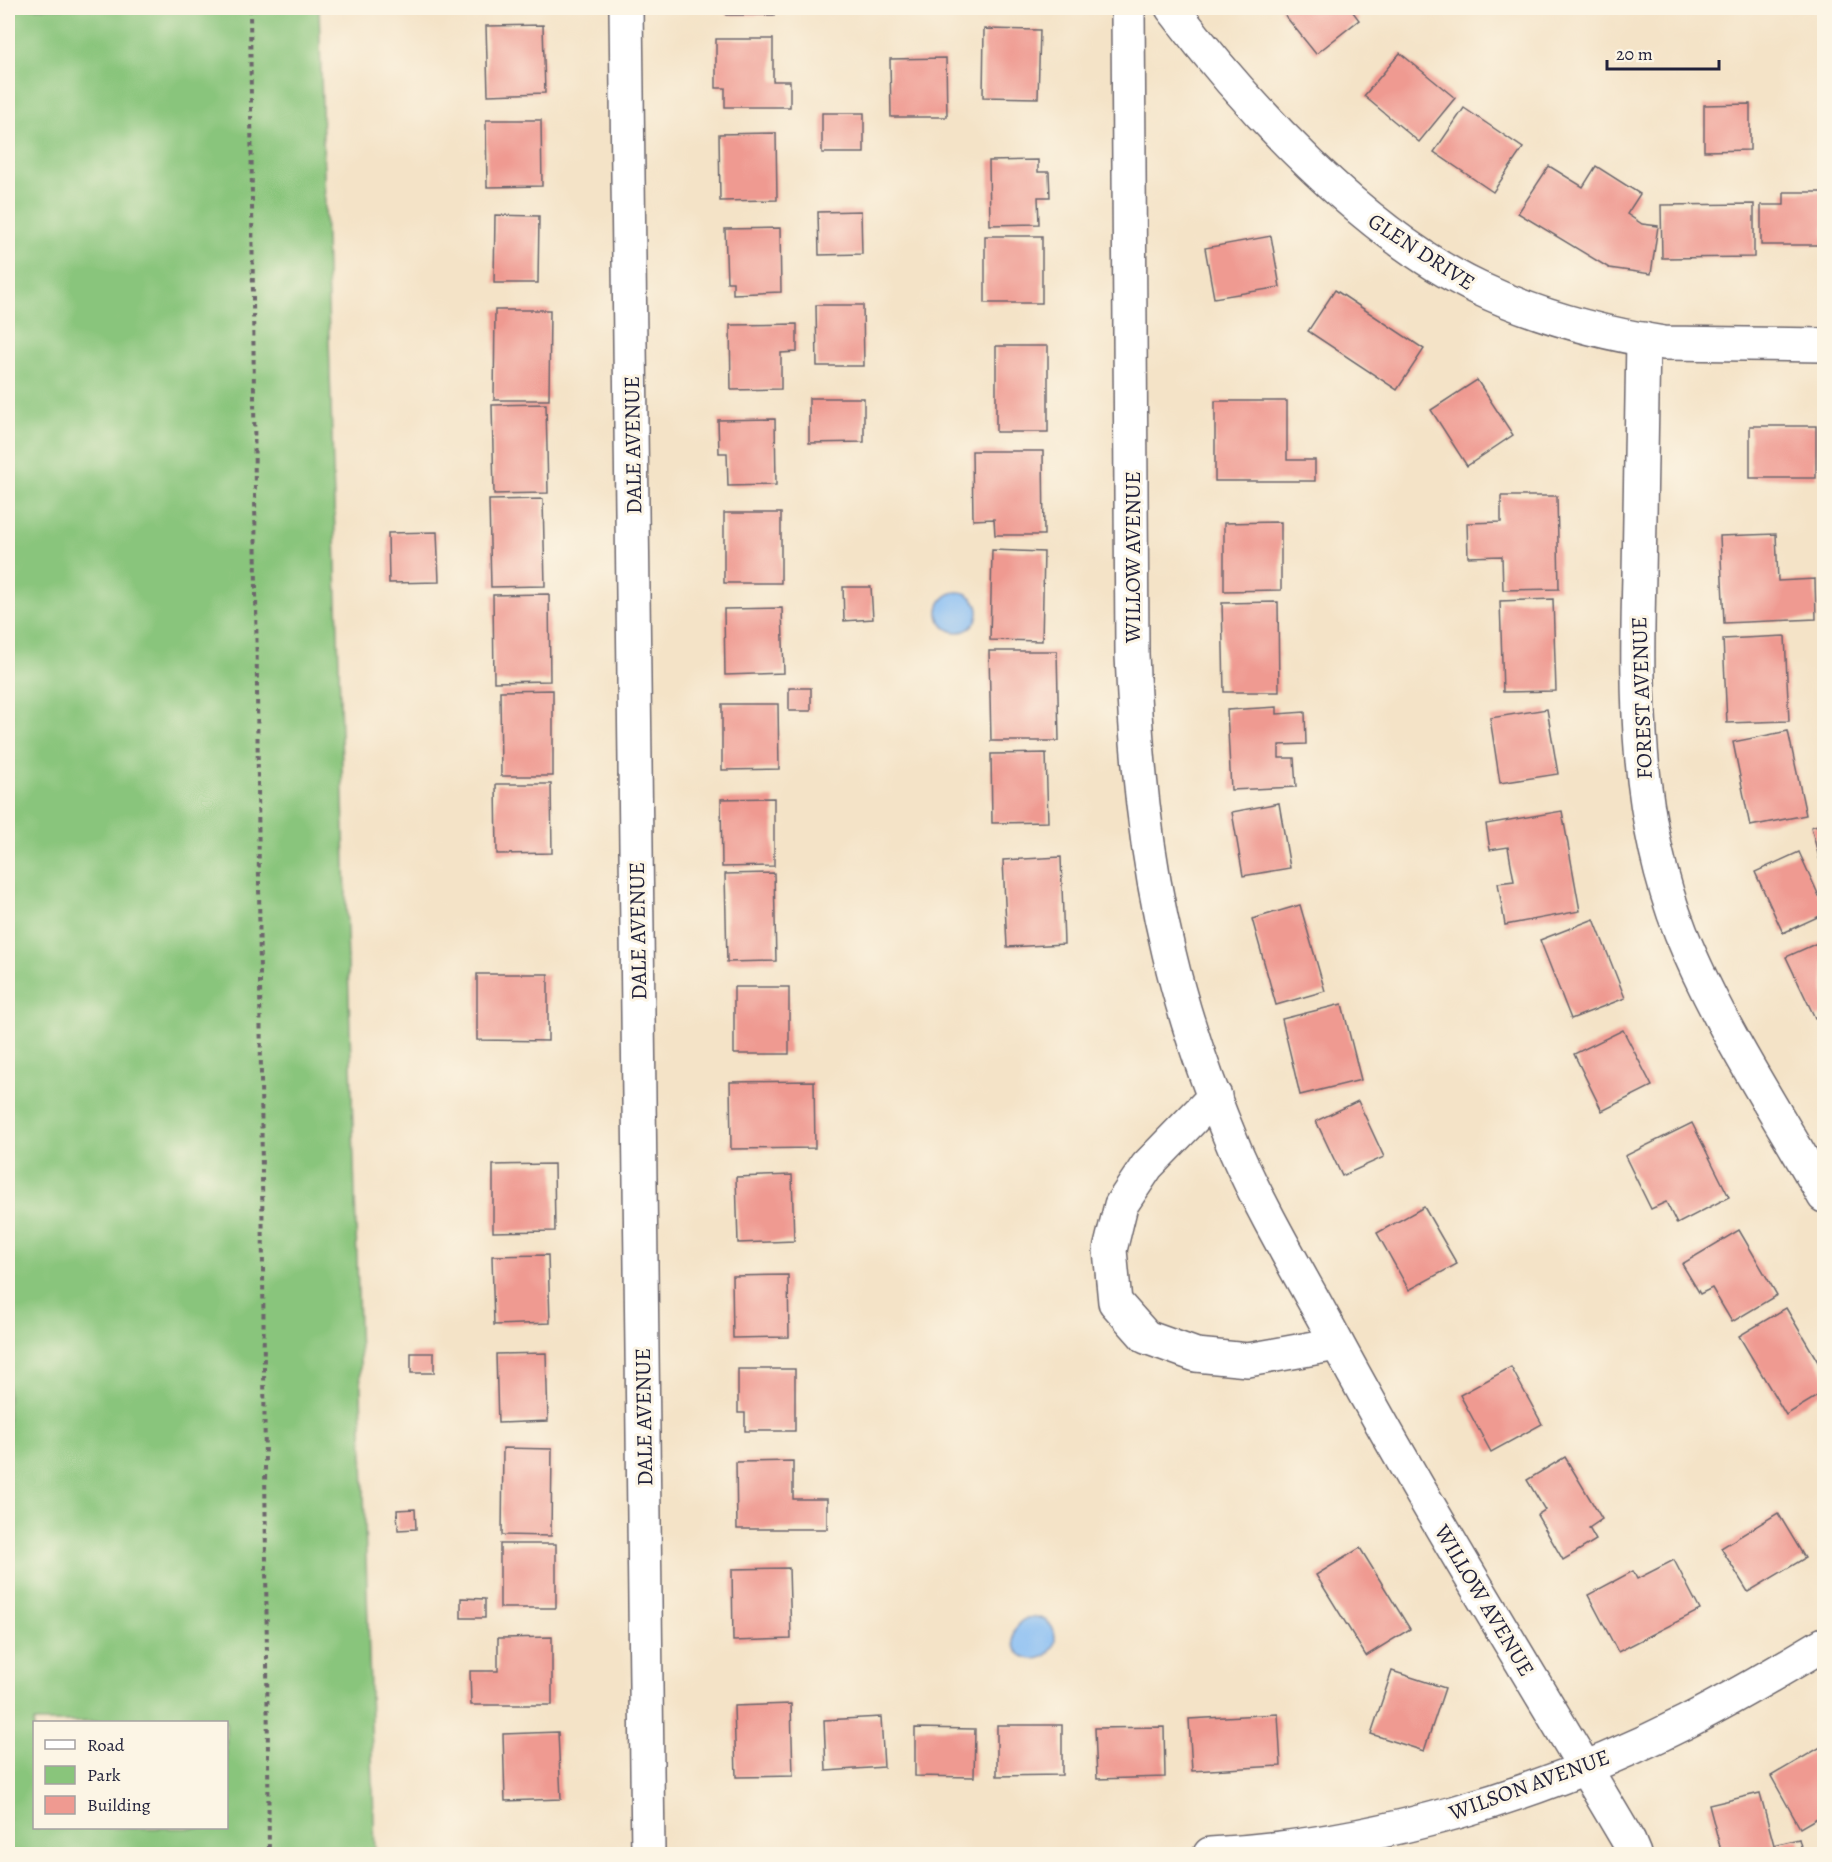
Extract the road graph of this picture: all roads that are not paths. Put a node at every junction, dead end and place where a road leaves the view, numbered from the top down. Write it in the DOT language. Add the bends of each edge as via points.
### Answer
graph roads {
  1 [pos="626,8"];
  2 [pos="1128,8"];
  3 [pos="1172,8"];
  4 [pos="1643,339"];
  5 [pos="1824,345"];
  6 [pos="1215,1096"];
  7 [pos="1824,1196"];
  8 [pos="1337,1344"];
  9 [pos="1824,1644"];
  10 [pos="1586,1767"];
  11 [pos="648,1854"];
  12 [pos="1210,1854"];
  13 [pos="1634,1854"];
  1 -- 11 [label="street, DALE AVENUE"];
  2 -- 6 [label="street, WILLOW AVENUE" via="1136,743 1148,849 1169,954 1199,1057"];
  3 -- 4 [label="street, GLEN DRIVE" via="1272,126 1364,213 1421,255 1477,288 1547,317"];
  4 -- 5 [label="street, GLEN DRIVE"];
  4 -- 7 [label="street, FOREST AVENUE" via="1636,699 1642,778 1657,857 1681,932 1714,1005"];
  6 -- 8 [label="street, WILLOW AVENUE" via="1237,1154"];
  6 -- 8 [label="street" via="1147,1166 1121,1205 1110,1250 1115,1302 1146,1337 1196,1355 1248,1360"];
  8 -- 10 [label="street, WILLOW AVENUE" via="1392,1446"];
  9 -- 10 [label="street, WILSON AVENUE" via="1683,1724"];
  10 -- 12 [label="street, WILSON AVENUE" via="1444,1815 1344,1838"];
  10 -- 13 [label="street, WILLOW AVENUE"];
}
